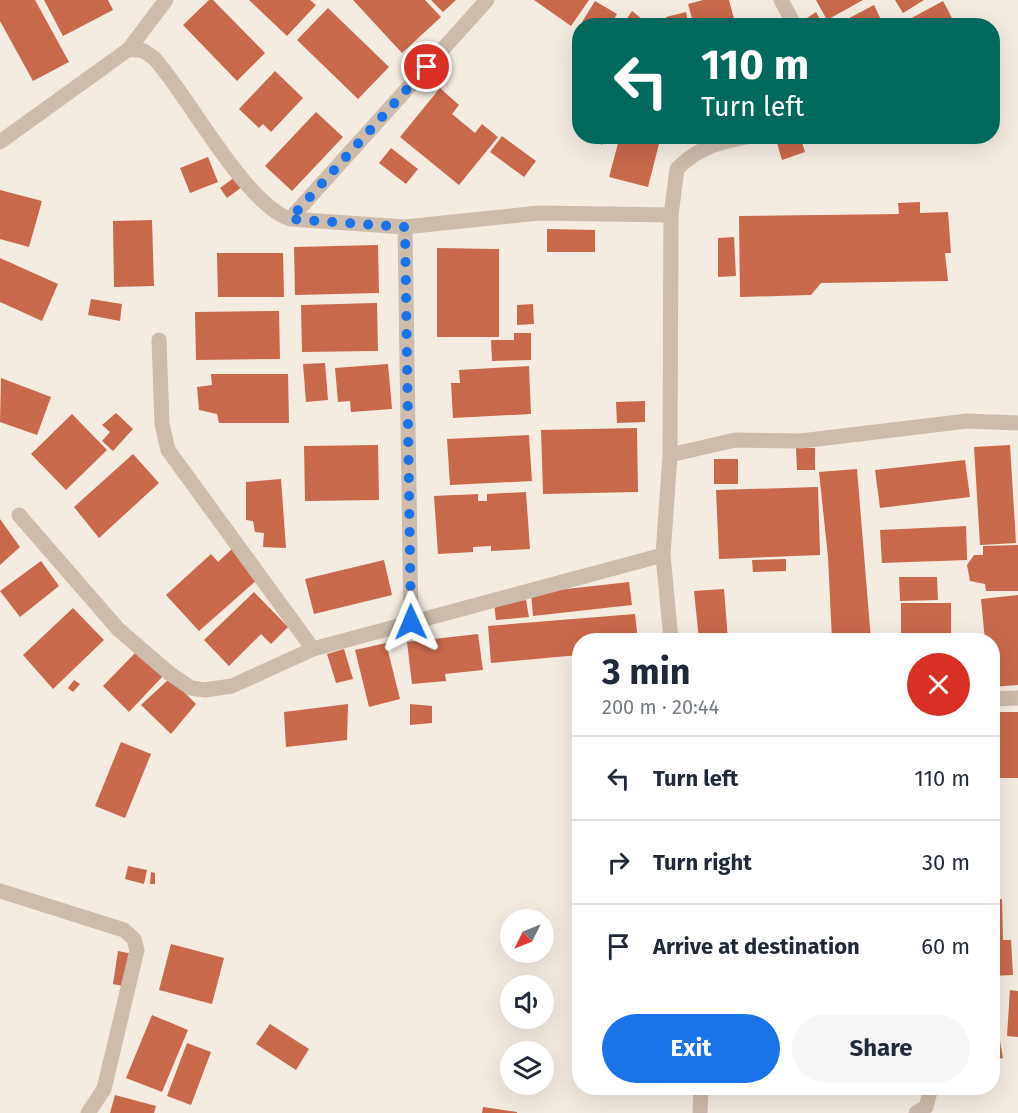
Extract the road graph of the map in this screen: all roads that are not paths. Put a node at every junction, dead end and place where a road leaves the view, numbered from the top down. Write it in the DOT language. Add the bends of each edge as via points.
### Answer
graph roads {
  1 [pos="166,0"];
  2 [pos="487,0"];
  3 [pos="781,0"];
  4 [pos="791,18"];
  5 [pos="129,49"];
  6 [pos="0,141"];
  7 [pos="710,144"];
  8 [pos="671,215"];
  9 [pos="290,219"];
  10 [pos="405,227"];
  11 [pos="159,340"];
  12 [pos="1018,423"];
  13 [pos="670,455"];
  14 [pos="19,515"];
  15 [pos="663,555"];
  16 [pos="411,622"];
  17 [pos="670,633"];
  18 [pos="312,649"];
  19 [pos="1018,698"];
  20 [pos="1000,699"];
  21 [pos="0,891"];
  22 [pos="701,1095"];
  23 [pos="929,1095"];
  24 [pos="88,1113"];
  25 [pos="700,1113"];
  26 [pos="916,1113"];
  1 -- 5 [label="street"];
  2 -- 9 [label="street"];
  3 -- 4 [label="street"];
  5 -- 6 [label="street"];
  5 -- 9 [label="street" via="144,51 154,58 253,193 279,215"];
  7 -- 8 [label="street" via="677,169"];
  8 -- 10 [label="street" via="539,213"];
  8 -- 13 [label="street"];
  9 -- 10 [label="street"];
  10 -- 16 [label="street"];
  11 -- 18 [label="street" via="162,424 168,450"];
  12 -- 13 [label="street" via="967,421 801,441 735,440"];
  13 -- 15 [label="street"];
  14 -- 18 [label="street" via="118,629 191,688 232,686"];
  15 -- 16 [label="street"];
  15 -- 17 [label="street"];
  16 -- 18 [label="street"];
  19 -- 20 [label="street"];
  21 -- 24 [label="street" via="124,930 134,939 137,950 104,1089"];
  22 -- 25 [label="street"];
  23 -- 26 [label="street" via="926,1107"];
}
